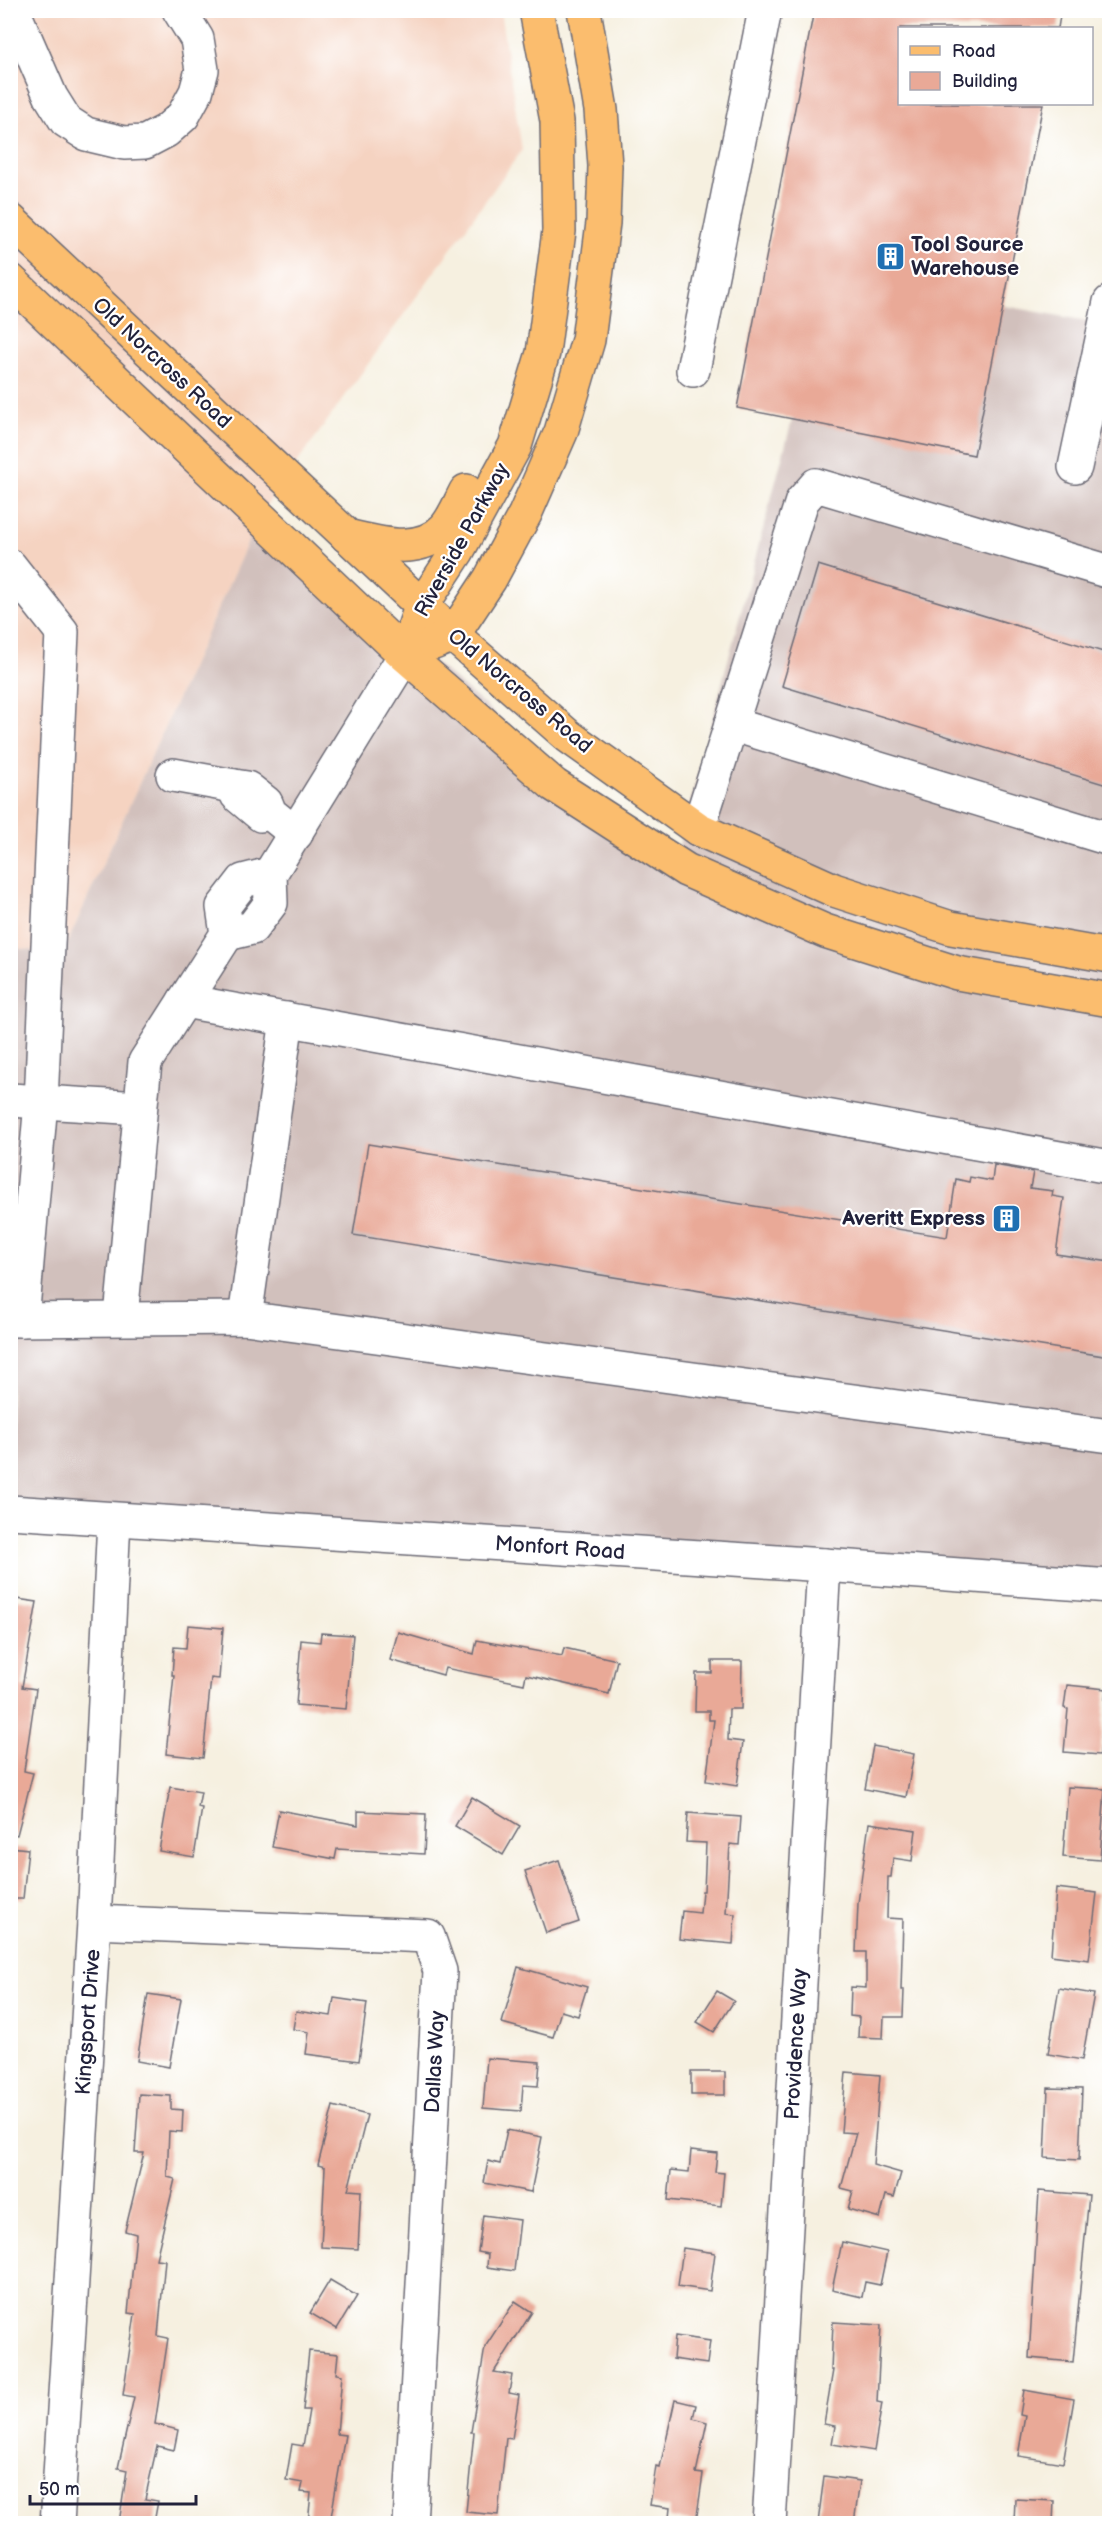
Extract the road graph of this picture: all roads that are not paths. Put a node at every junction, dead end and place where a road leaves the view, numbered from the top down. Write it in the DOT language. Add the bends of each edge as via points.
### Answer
graph roads {
  1 [pos="13,10"];
  2 [pos="179,10"];
  3 [pos="536,10"];
  4 [pos="584,10"];
  5 [pos="765,10"];
  6 [pos="10,220"];
  7 [pos="10,280"];
  8 [pos="1110,302"];
  9 [pos="543,353"];
  10 [pos="693,370"];
  11 [pos="1075,467"];
  12 [pos="347,536"];
  13 [pos="10,566"];
  14 [pos="1110,572"];
  15 [pos="421,606"];
  16 [pos="453,635"];
  17 [pos="405,655"];
  18 [pos="731,724"];
  19 [pos="173,775"];
  20 [pos="698,829"];
  21 [pos="296,834"];
  22 [pos="1110,839"];
  23 [pos="1110,956"];
  24 [pos="1110,1000"];
  25 [pos="184,1001"];
  26 [pos="287,1019"];
  27 [pos="26,1101"];
  28 [pos="140,1108"];
  29 [pos="1110,1167"];
  30 [pos="121,1317"];
  31 [pos="246,1318"];
  32 [pos="16,1320"];
  33 [pos="1110,1436"];
  34 [pos="10,1512"];
  35 [pos="114,1520"];
  36 [pos="824,1565"];
  37 [pos="1110,1586"];
  38 [pos="94,1922"];
  39 [pos="57,2523"];
  40 [pos="410,2523"];
  41 [pos="769,2523"];
  1 -- 2 [label="street" via="51,97 66,121 86,134 124,142 145,142 166,131 183,116 196,92 202,70 197,39"];
  3 -- 9 [label="main road, Riverside Parkway" via="558,132 559,231"];
  4 -- 16 [label="main road, Riverside Parkway" via="605,166 601,245 588,340 564,423 546,468 490,579"];
  5 -- 10 [label="street"];
  6 -- 12 [label="main road, Old Norcross Road"];
  7 -- 17 [label="main road, Old Norcross Road"];
  8 -- 11 [label="street"];
  9 -- 12 [label="main road" via="446,527 434,538 416,545 392,545"];
  9 -- 15 [label="main road, Riverside Parkway" via="515,446 457,552"];
  12 -- 15 [label="main road, Old Norcross Road"];
  13 -- 27 [label="street" via="62,632"];
  14 -- 18 [label="street" via="816,485 802,501"];
  15 -- 16 [label="main road, Old Norcross Road"];
  15 -- 17 [label="main road, Riverside Parkway"];
  16 -- 17 [label="main road, Riverside Parkway"];
  16 -- 20 [label="main road, Old Norcross Road" via="568,736"];
  17 -- 21 [label="street"];
  17 -- 24 [label="main road, Old Norcross Road" via="554,785 686,870 825,931 957,973"];
  18 -- 20 [label="street"];
  18 -- 22 [label="street"];
  19 -- 21 [label="street" via="247,788"];
  20 -- 23 [label="main road, Old Norcross Road" via="834,890 951,928"];
  21 -- 25 [label="street" via="270,874 243,881 223,907 227,934"];
  25 -- 26 [label="street"];
  25 -- 28 [label="street" via="145,1062"];
  26 -- 29 [label="street"];
  26 -- 31 [label="street"];
  27 -- 28 [label="street"];
  27 -- 32 [label="street"];
  28 -- 30 [label="street"];
  30 -- 31 [label="street"];
  30 -- 32 [label="street"];
  31 -- 33 [label="street"];
  34 -- 35 [label="street, Monfort Road"];
  35 -- 36 [label="street, Monfort Road"];
  35 -- 38 [label="street, Kingsport Drive"];
  36 -- 37 [label="street, Monfort Road"];
  36 -- 41 [label="street, Providence Way"];
  38 -- 39 [label="street, Kingsport Drive"];
  38 -- 40 [label="street, Dallas Way" via="428,1936 440,1971"];
}
